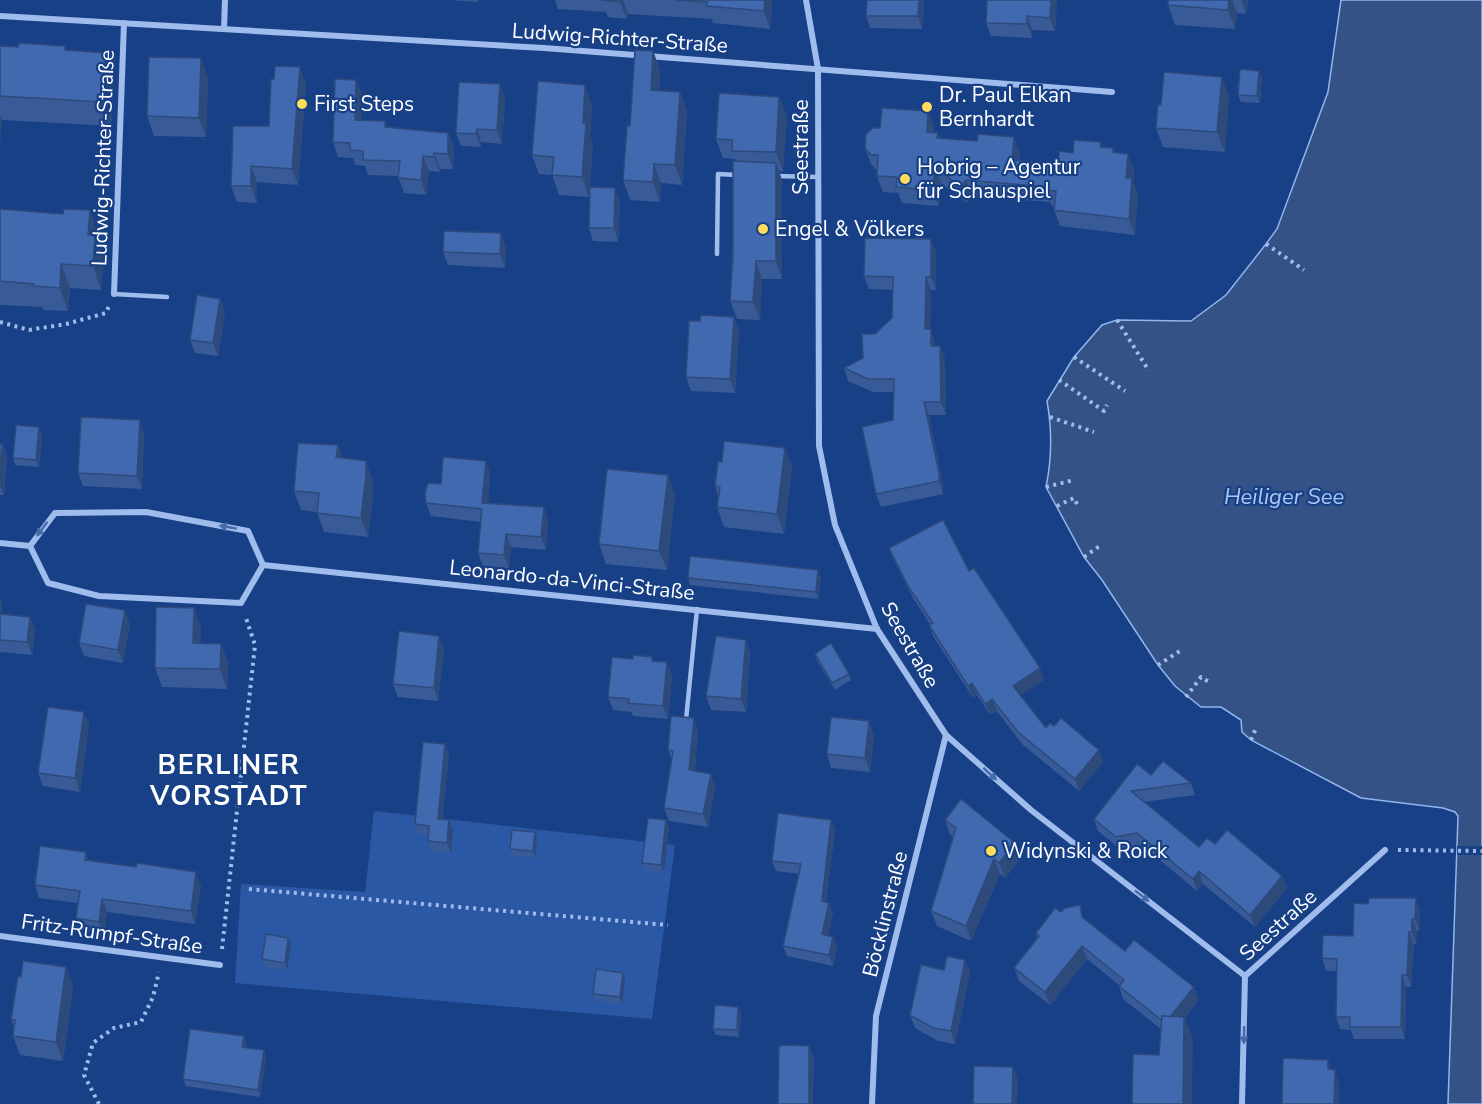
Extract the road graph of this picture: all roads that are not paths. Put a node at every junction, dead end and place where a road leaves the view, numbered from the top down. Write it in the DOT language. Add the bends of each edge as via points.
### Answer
graph roads {
  1 [pos="225,0"];
  2 [pos="806,0"];
  3 [pos="0,16"];
  4 [pos="124,23"];
  5 [pos="224,29"];
  6 [pos="818,69"];
  7 [pos="1112,92"];
  8 [pos="740,175"];
  9 [pos="773,176"];
  10 [pos="818,177"];
  11 [pos="717,254"];
  12 [pos="114,294"];
  13 [pos="166,297"];
  14 [pos="0,543"];
  15 [pos="30,546"];
  16 [pos="263,565"];
  17 [pos="697,609"];
  18 [pos="877,629"];
  19 [pos="686,720"];
  20 [pos="946,735"];
  21 [pos="1385,850"];
  22 [pos="0,936"];
  23 [pos="220,965"];
  24 [pos="1245,976"];
  25 [pos="872,1104"];
  26 [pos="1242,1104"];
  1 -- 5 [label="street"];
  2 -- 6 [label="street, Seestraße"];
  3 -- 4 [label="street, Ludwig-Richter-Straße"];
  4 -- 5 [label="street, Ludwig-Richter-Straße"];
  4 -- 12 [label="street, Ludwig-Richter-Straße"];
  5 -- 6 [label="street, Ludwig-Richter-Straße"];
  6 -- 7 [label="street, Ludwig-Richter-Straße"];
  6 -- 10 [label="street, Seestraße"];
  8 -- 11 [label="lane" via="718,174"];
  9 -- 10 [label="lane"];
  10 -- 18 [label="street, Seestraße" via="819,446 835,525"];
  12 -- 13 [label="lane"];
  14 -- 15 [label="street"];
  16 -- 15 [label="street, one-way" via="249,531 146,512 55,513"];
  15 -- 16 [label="street" via="48,583 99,596 241,603"];
  16 -- 17 [label="street, Leonardo-da-Vinci-Straße"];
  17 -- 18 [label="street, Leonardo-da-Vinci-Straße"];
  17 -- 19 [label="lane"];
  18 -- 20 [label="street, Seestraße"];
  20 -- 24 [label="street, Seestraße, one-way" via="1031,810"];
  20 -- 25 [label="street, Böcklinstraße" via="876,1016"];
  21 -- 24 [label="street, Seestraße"];
  22 -- 23 [label="street, Fritz-Rumpf-Straße"];
  24 -- 26 [label="street, one-way"];
}
